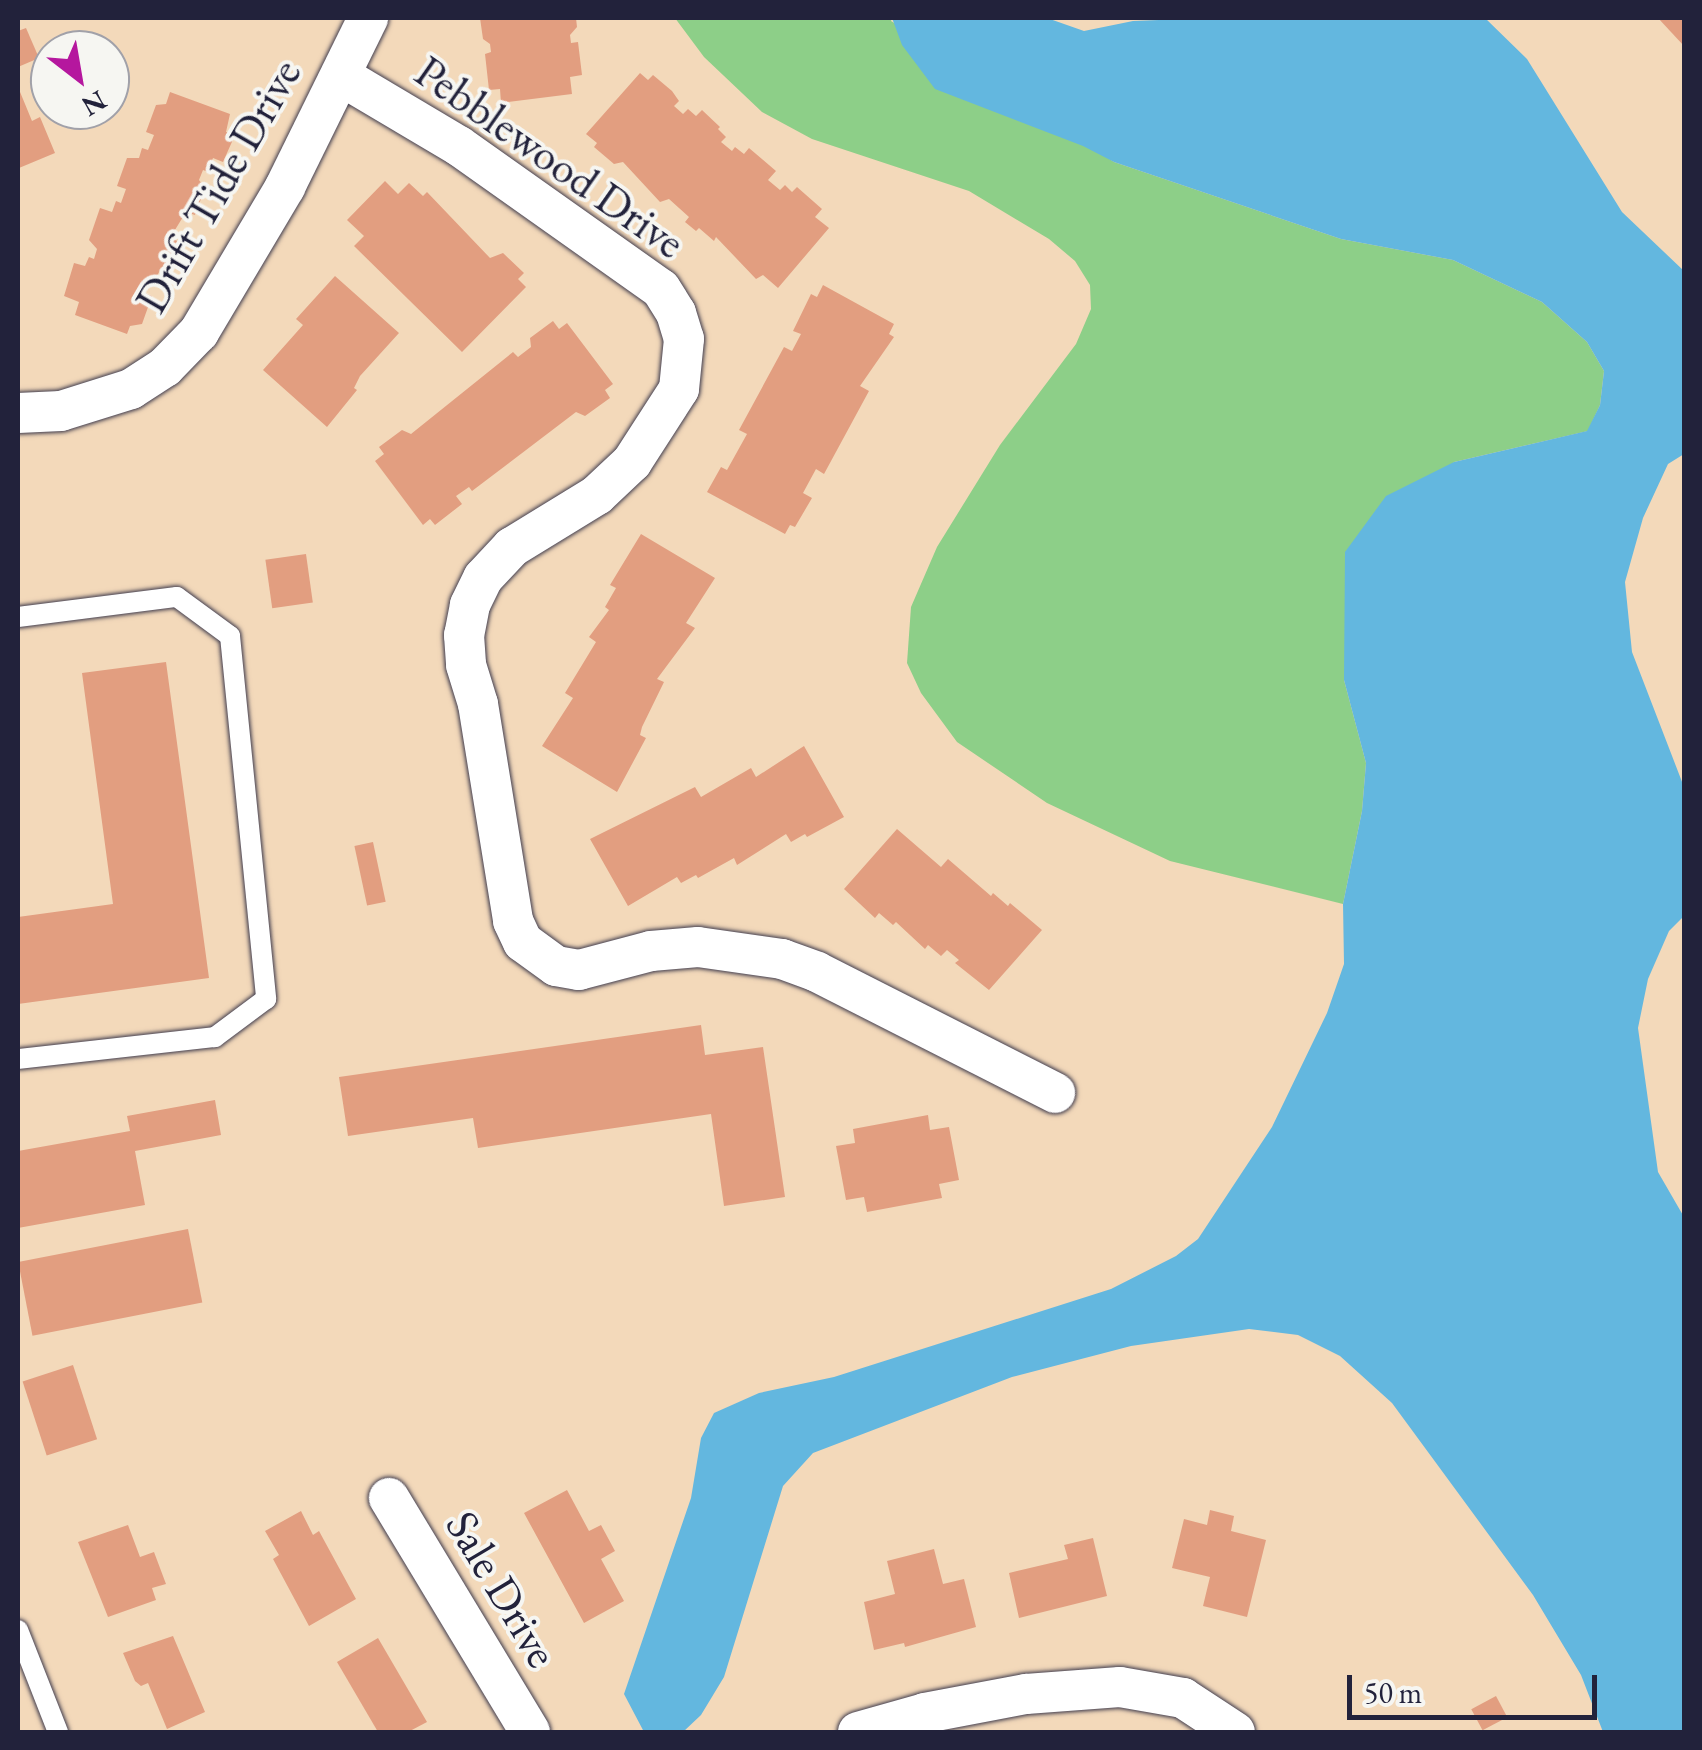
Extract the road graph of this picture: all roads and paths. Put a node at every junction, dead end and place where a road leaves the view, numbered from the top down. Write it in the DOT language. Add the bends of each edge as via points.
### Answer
graph roads {
  1 [pos="368,18"];
  2 [pos="341,76"];
  3 [pos="18,412"];
  4 [pos="18,618"];
  5 [pos="18,1059"];
  6 [pos="1054,1094"];
  7 [pos="390,1498"];
  8 [pos="18,1630"];
  9 [pos="58,1732"];
  10 [pos="530,1732"];
  11 [pos="858,1732"];
  12 [pos="1235,1732"];
  1 -- 2 [label="street, Drift Tide Drive"];
  2 -- 3 [label="street, Drift Tide Drive" via="199,332 131,390 61,411"];
  2 -- 6 [label="street, Pebblewood Drive" via="459,146 661,289 684,340 678,389 644,445 597,496 503,555 470,605 466,665 513,922 523,942 556,966 579,970 698,947 782,959"];
  4 -- 5 [label="lane" via="177,598 230,636 266,999 215,1037"];
  7 -- 10 [label="street, Sale Drive"];
  8 -- 9 [label="lane"];
  11 -- 12 [label="street" via="1026,1694 1120,1687 1182,1698"];
}
